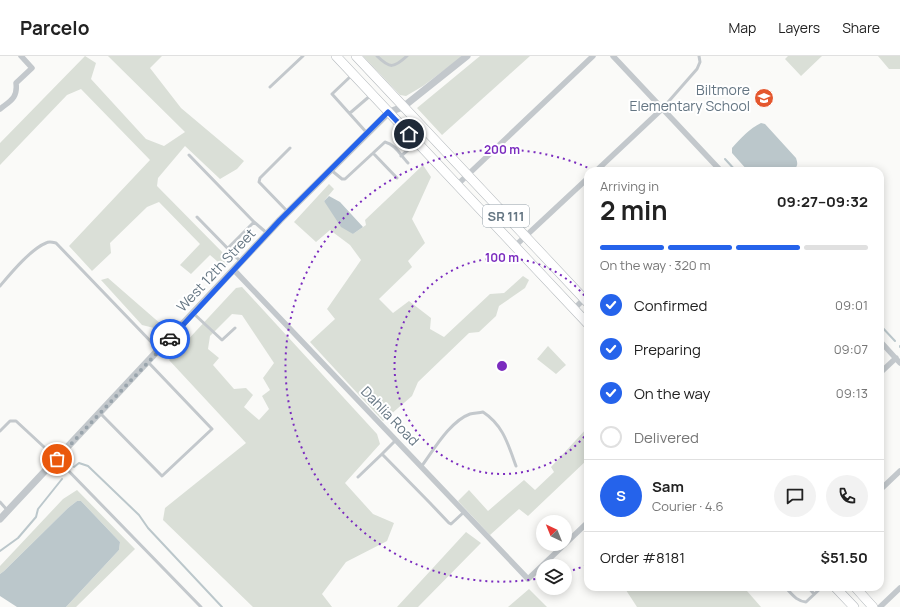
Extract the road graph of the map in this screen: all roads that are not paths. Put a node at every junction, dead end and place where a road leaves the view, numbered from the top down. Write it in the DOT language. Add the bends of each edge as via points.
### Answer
graph roads {
  1 [pos="21,56"];
  2 [pos="303,56"];
  3 [pos="336,56"];
  4 [pos="356,56"];
  5 [pos="377,56"];
  6 [pos="407,56"];
  7 [pos="467,56"];
  8 [pos="593,56"];
  9 [pos="613,56"];
  10 [pos="700,56"];
  11 [pos="353,74"];
  12 [pos="270,87"];
  13 [pos="372,94"];
  14 [pos="403,107"];
  15 [pos="662,109"];
  16 [pos="0,110"];
  17 [pos="388,112"];
  18 [pos="350,113"];
  19 [pos="367,133"];
  20 [pos="417,142"];
  21 [pos="290,148"];
  22 [pos="373,153"];
  23 [pos="189,155"];
  24 [pos="401,156"];
  25 [pos="408,163"];
  26 [pos="600,167"];
  27 [pos="717,167"];
  28 [pos="330,169"];
  29 [pos="467,175"];
  30 [pos="397,178"];
  31 [pos="584,182"];
  32 [pos="457,185"];
  33 [pos="288,212"];
  34 [pos="197,217"];
  35 [pos="254,222"];
  36 [pos="268,234"];
  37 [pos="525,237"];
  38 [pos="515,246"];
  39 [pos="228,248"];
  40 [pos="241,262"];
  41 [pos="234,270"];
  42 [pos="0,286"];
  43 [pos="584,296"];
  44 [pos="584,301"];
  45 [pos="574,309"];
  46 [pos="193,313"];
  47 [pos="584,320"];
  48 [pos="235,328"];
  49 [pos="884,345"];
  50 [pos="159,350"];
  51 [pos="898,361"];
  52 [pos="148,362"];
  53 [pos="884,370"];
  54 [pos="100,413"];
  55 [pos="0,430"];
  56 [pos="396,440"];
  57 [pos="382,454"];
  58 [pos="57,459"];
  59 [pos="516,466"];
  60 [pos="422,467"];
  61 [pos="900,471"];
  62 [pos="358,478"];
  63 [pos="884,486"];
  64 [pos="0,502"];
  65 [pos="8,510"];
  66 [pos="464,512"];
  67 [pos="0,520"];
  68 [pos="584,526"];
  69 [pos="572,537"];
  70 [pos="558,551"];
  71 [pos="900,588"];
  72 [pos="789,591"];
  73 [pos="811,591"];
  74 [pos="817,591"];
  75 [pos="839,591"];
  76 [pos="859,591"];
  77 [pos="814,594"];
  78 [pos="201,607"];
  79 [pos="854,607"];
  80 [pos="873,607"];
  81 [pos="880,607"];
  1 -- 16 [label="street" via="32,68 16,83 15,96"];
  2 -- 12 [label="lane"];
  3 -- 11 [label="main road, SR 111"];
  4 -- 14 [label="main road, SR 111"];
  5 -- 6 [label="lane" via="386,65 392,66"];
  7 -- 14 [label="street, West 12th Street"];
  8 -- 29 [label="street"];
  9 -- 15 [label="street"];
  10 -- 15 [label="lane" via="697,68"];
  11 -- 13 [label="main road, SR 111"];
  11 -- 18 [label="lane" via="332,94"];
  13 -- 17 [label="main road, SR 111"];
  13 -- 18 [label="lane"];
  14 -- 17 [label="street, West 12th Street"];
  14 -- 29 [label="main road, SR 111"];
  15 -- 26 [label="street"];
  15 -- 27 [label="street"];
  17 -- 19 [label="street, West 12th Street"];
  17 -- 20 [label="main road, SR 111"];
  18 -- 19 [label="lane"];
  19 -- 28 [label="street, West 12th Street"];
  20 -- 24 [label="lane"];
  20 -- 32 [label="main road, SR 111"];
  21 -- 33 [label="lane" via="259,182"];
  22 -- 24 [label="lane" via="385,142"];
  22 -- 28 [label="lane" via="345,179"];
  22 -- 30 [label="lane"];
  23 -- 35 [label="lane"];
  24 -- 25 [label="lane"];
  28 -- 33 [label="street, West 12th Street"];
  29 -- 32 [label="street"];
  29 -- 37 [label="main road, SR 111"];
  31 -- 37 [label="street"];
  32 -- 38 [label="main road, SR 111"];
  33 -- 36 [label="street, West 12th Street"];
  34 -- 39 [label="lane"];
  35 -- 36 [label="lane"];
  35 -- 39 [label="lane"];
  36 -- 40 [label="street, West 12th Street"];
  37 -- 38 [label="street"];
  37 -- 43 [label="main road, SR 111"];
  38 -- 45 [label="main road, SR 111"];
  39 -- 40 [label="lane"];
  40 -- 41 [label="street, West 12th Street"];
  41 -- 46 [label="street, West 12th Street"];
  41 -- 56 [label="street, Dahlia Road"];
  42 -- 50 [label="lane" via="39,247 48,242 56,242"];
  44 -- 45 [label="street"];
  45 -- 47 [label="main road, SR 111"];
  46 -- 48 [label="lane" via="222,340"];
  46 -- 50 [label="street, West 12th Street"];
  49 -- 51 [label="street"];
  50 -- 52 [label="street, West 12th Street"];
  51 -- 53 [label="street"];
  52 -- 54 [label="street, West 12th Street"];
  52 -- 54 [label="lane" via="212,429 162,476"];
  54 -- 58 [label="street, West 12th Street"];
  55 -- 58 [label="lane" via="10,421 16,421"];
  56 -- 57 [label="lane"];
  56 -- 60 [label="street, Dahlia Road"];
  57 -- 62 [label="lane"];
  57 -- 66 [label="lane" via="449,523"];
  58 -- 65 [label="street, West 12th Street"];
  58 -- 78 [label="lane"];
  59 -- 60 [label="lane" via="504,434 493,418 483,412 470,414 448,431"];
  60 -- 66 [label="street, Dahlia Road"];
  61 -- 63 [label="street"];
  64 -- 65 [label="lane"];
  65 -- 67 [label="street, West 12th Street"];
  66 -- 70 [label="street, Dahlia Road" via="528,579"];
  68 -- 69 [label="street"];
  71 -- 81 [label="street"];
  72 -- 77 [label="lane" via="796,598 806,602"];
  73 -- 77 [label="lane"];
  74 -- 77 [label="lane"];
  75 -- 79 [label="main road"];
  76 -- 80 [label="main road"];
}
